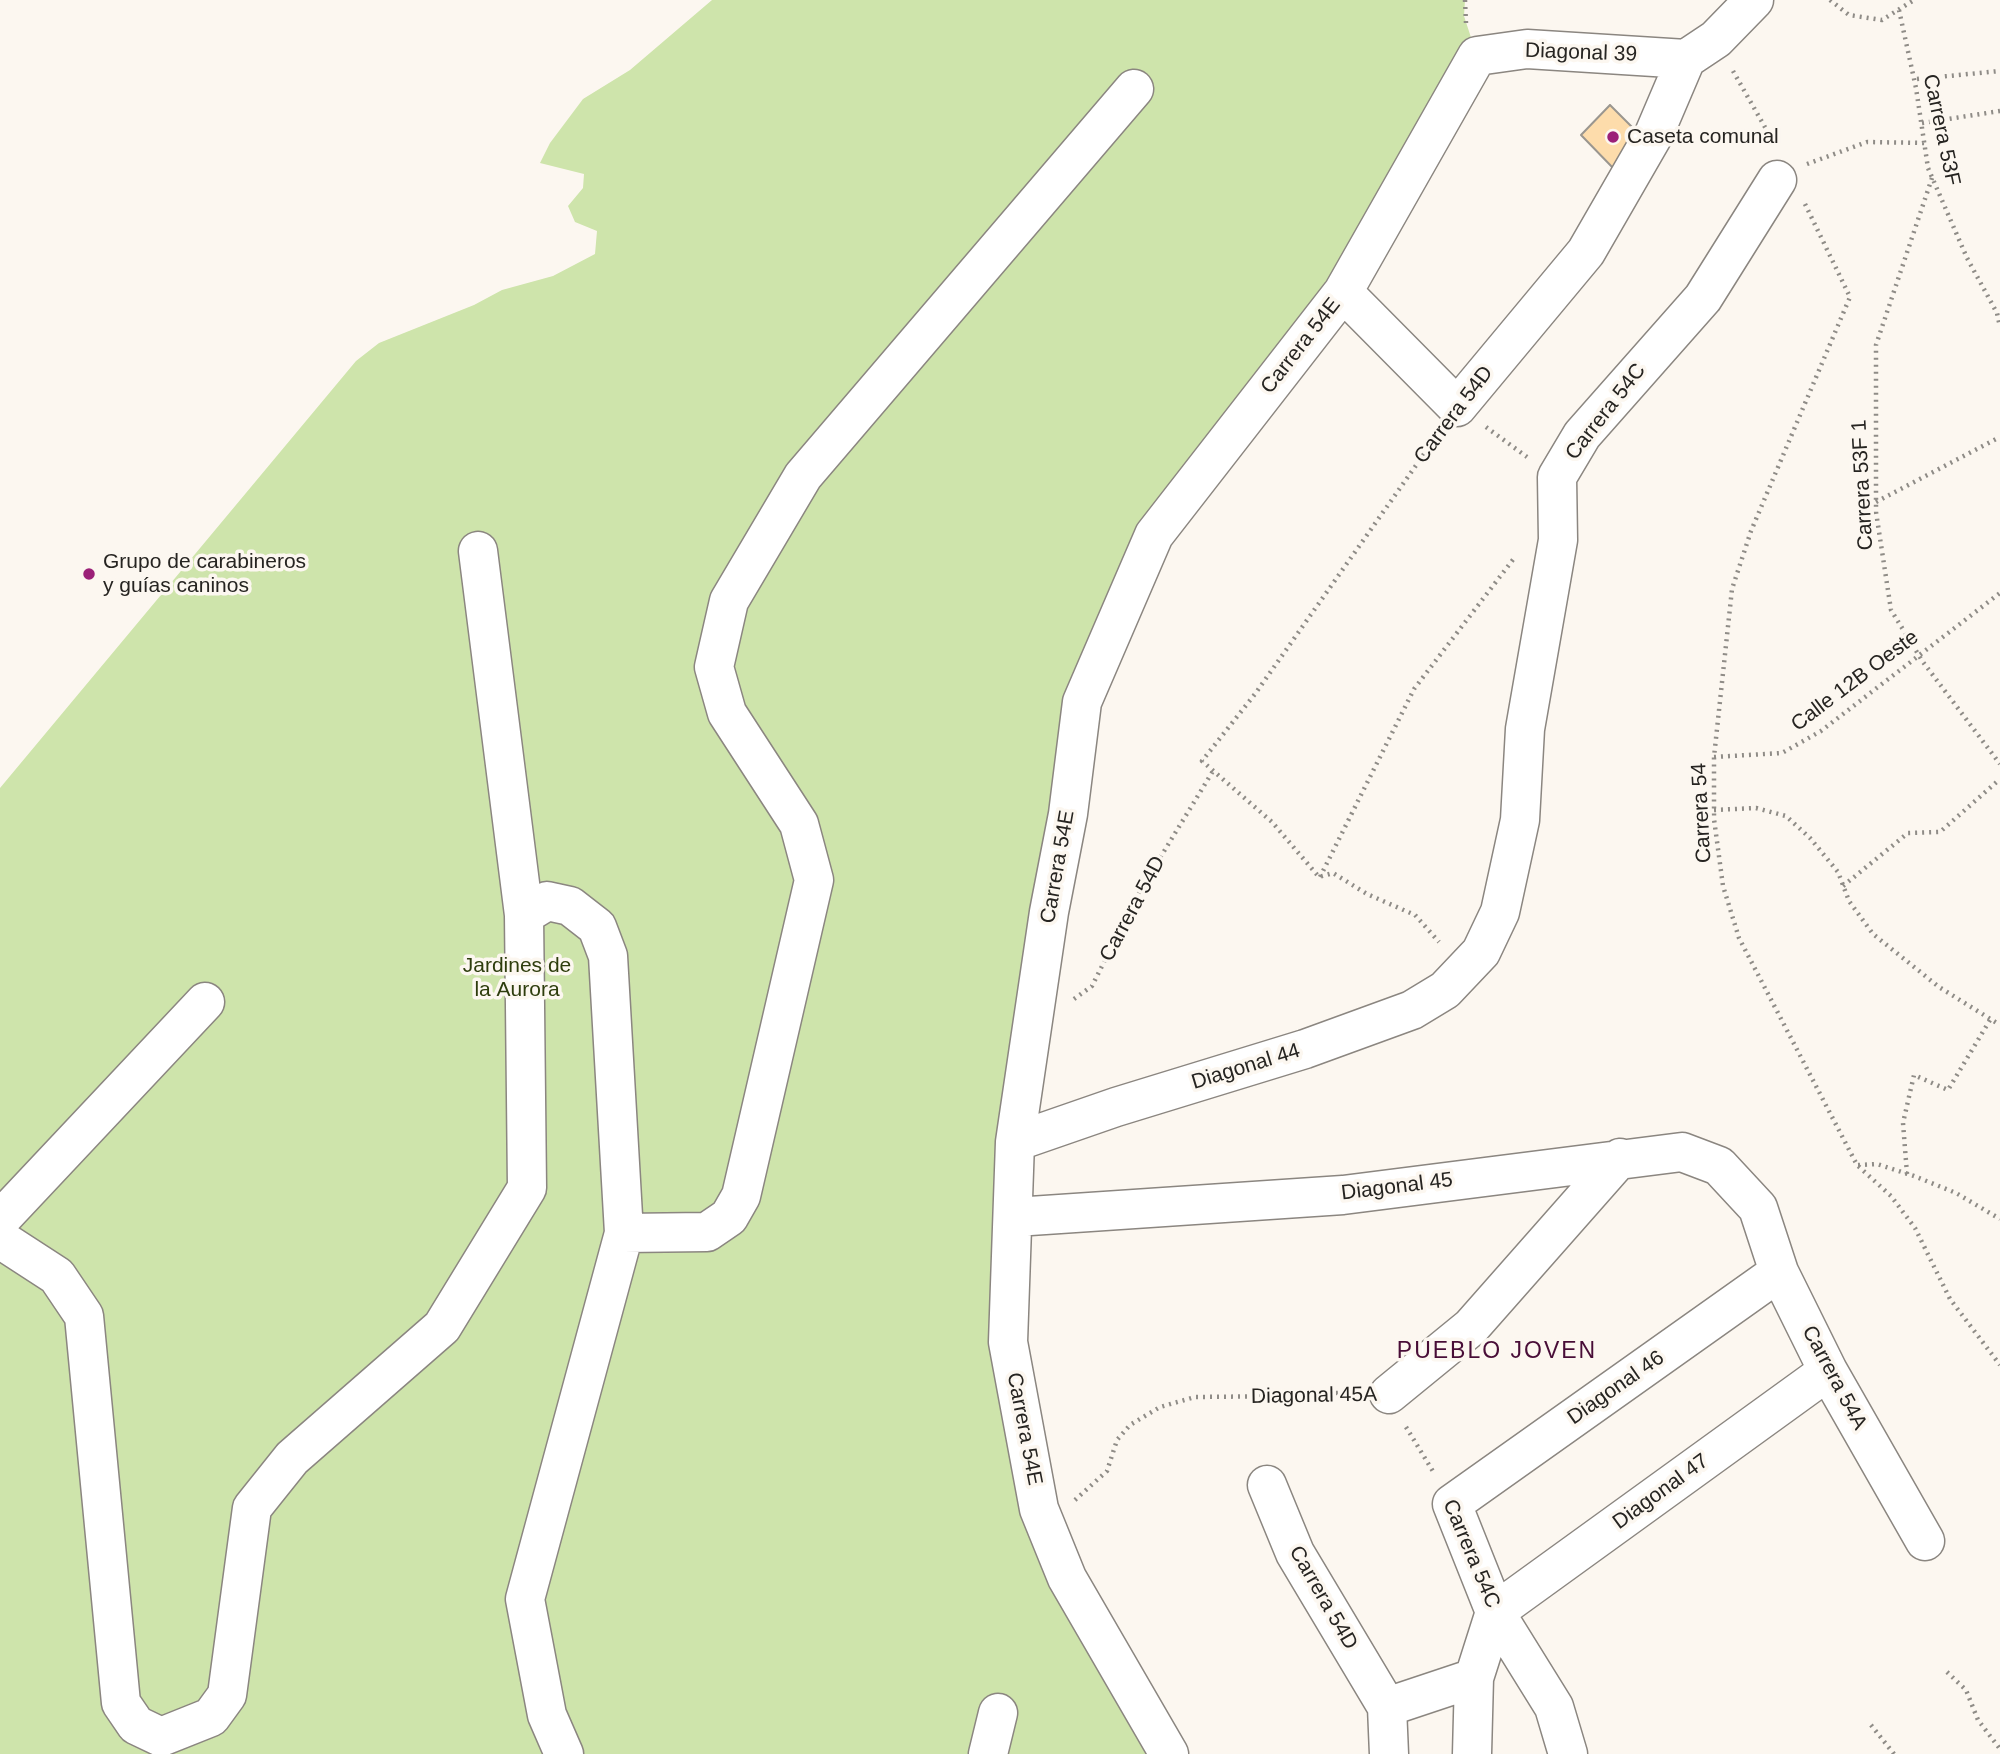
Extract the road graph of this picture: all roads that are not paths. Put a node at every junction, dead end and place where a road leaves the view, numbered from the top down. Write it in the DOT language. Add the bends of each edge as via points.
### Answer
graph roads {
  1 [pos="1754,0"];
  2 [pos="1477,57"];
  3 [pos="1686,59"];
  4 [pos="1134,89"];
  5 [pos="1777,180"];
  6 [pos="1343,292"];
  7 [pos="1558,540"];
  8 [pos="478,551"];
  9 [pos="524,915"];
  10 [pos="205,1002"];
  11 [pos="1015,1142"];
  12 [pos="1620,1158"];
  13 [pos="1758,1208"];
  14 [pos="1015,1217"];
  15 [pos="0,1220"];
  16 [pos="624,1233"];
  17 [pos="0,1239"];
  18 [pos="1779,1272"];
  19 [pos="1828,1371"];
  20 [pos="1389,1394"];
  21 [pos="1267,1485"];
  22 [pos="1452,1504"];
  23 [pos="1925,1541"];
  24 [pos="1495,1612"];
  25 [pos="1474,1678"];
  26 [pos="1387,1707"];
  27 [pos="998,1713"];
  28 [pos="165,1746"];
  29 [pos="564,1754"];
  30 [pos="988,1754"];
  31 [pos="1169,1754"];
  32 [pos="1390,1754"];
  33 [pos="1472,1754"];
  34 [pos="1569,1754"];
  1 -- 3 [label="street" via="1716,39"];
  2 -- 3 [label="street, Diagonal 39" via="1527,49"];
  2 -- 6 [label="street, Carrera 54E"];
  3 -- 6 [label="street, Carrera 54D" via="1654,134 1586,252 1457,407"];
  4 -- 16 [label="street" via="803,476 729,601 714,667 727,713 799,824 814,880 741,1196 729,1217 706,1231"];
  5 -- 7 [label="street, Carrera 54C" via="1703,298 1582,435 1557,477"];
  6 -- 11 [label="street, Carrera 54E" via="1154,535 1082,702"];
  7 -- 11 [label="street, Diagonal 44" via="1525,729 1520,820 1500,912 1481,952 1445,990 1412,1010"];
  8 -- 9 [label="street"];
  9 -- 16 [label="street" via="547,901 569,906 597,927 608,956"];
  9 -- 28 [label="street" via="527,1188 442,1327 292,1458 252,1508 227,1695 211,1717"];
  10 -- 15 [label="street"];
  11 -- 14 [label="street, Carrera 54E"];
  12 -- 13 [label="street, Diagonal 45" via="1682,1152 1720,1166"];
  12 -- 14 [label="street, Diagonal 45" via="1343,1195"];
  12 -- 20 [label="street, Diagonal 45A" via="1471,1327"];
  13 -- 18 [label="street, Carrera 54A"];
  14 -- 31 [label="street, Carrera 54E" via="1007,1342 1039,1509 1067,1578"];
  16 -- 29 [label="street" via="525,1599 547,1715"];
  17 -- 28 [label="street" via="57,1276 84,1316 121,1703 136,1725"];
  18 -- 19 [label="street, Carrera 54A"];
  18 -- 22 [label="street, Diagonal 46"];
  19 -- 23 [label="street, Carrera 54A"];
  19 -- 24 [label="street, Diagonal 47"];
  21 -- 26 [label="street, Carrera 54D" via="1295,1553"];
  22 -- 24 [label="street, Carrera 54C"];
  24 -- 25 [label="street"];
  24 -- 34 [label="street, Carrera 54C" via="1554,1707"];
  25 -- 26 [label="street"];
  25 -- 33 [label="street"];
  26 -- 32 [label="street"];
  27 -- 30 [label="street"];
}
